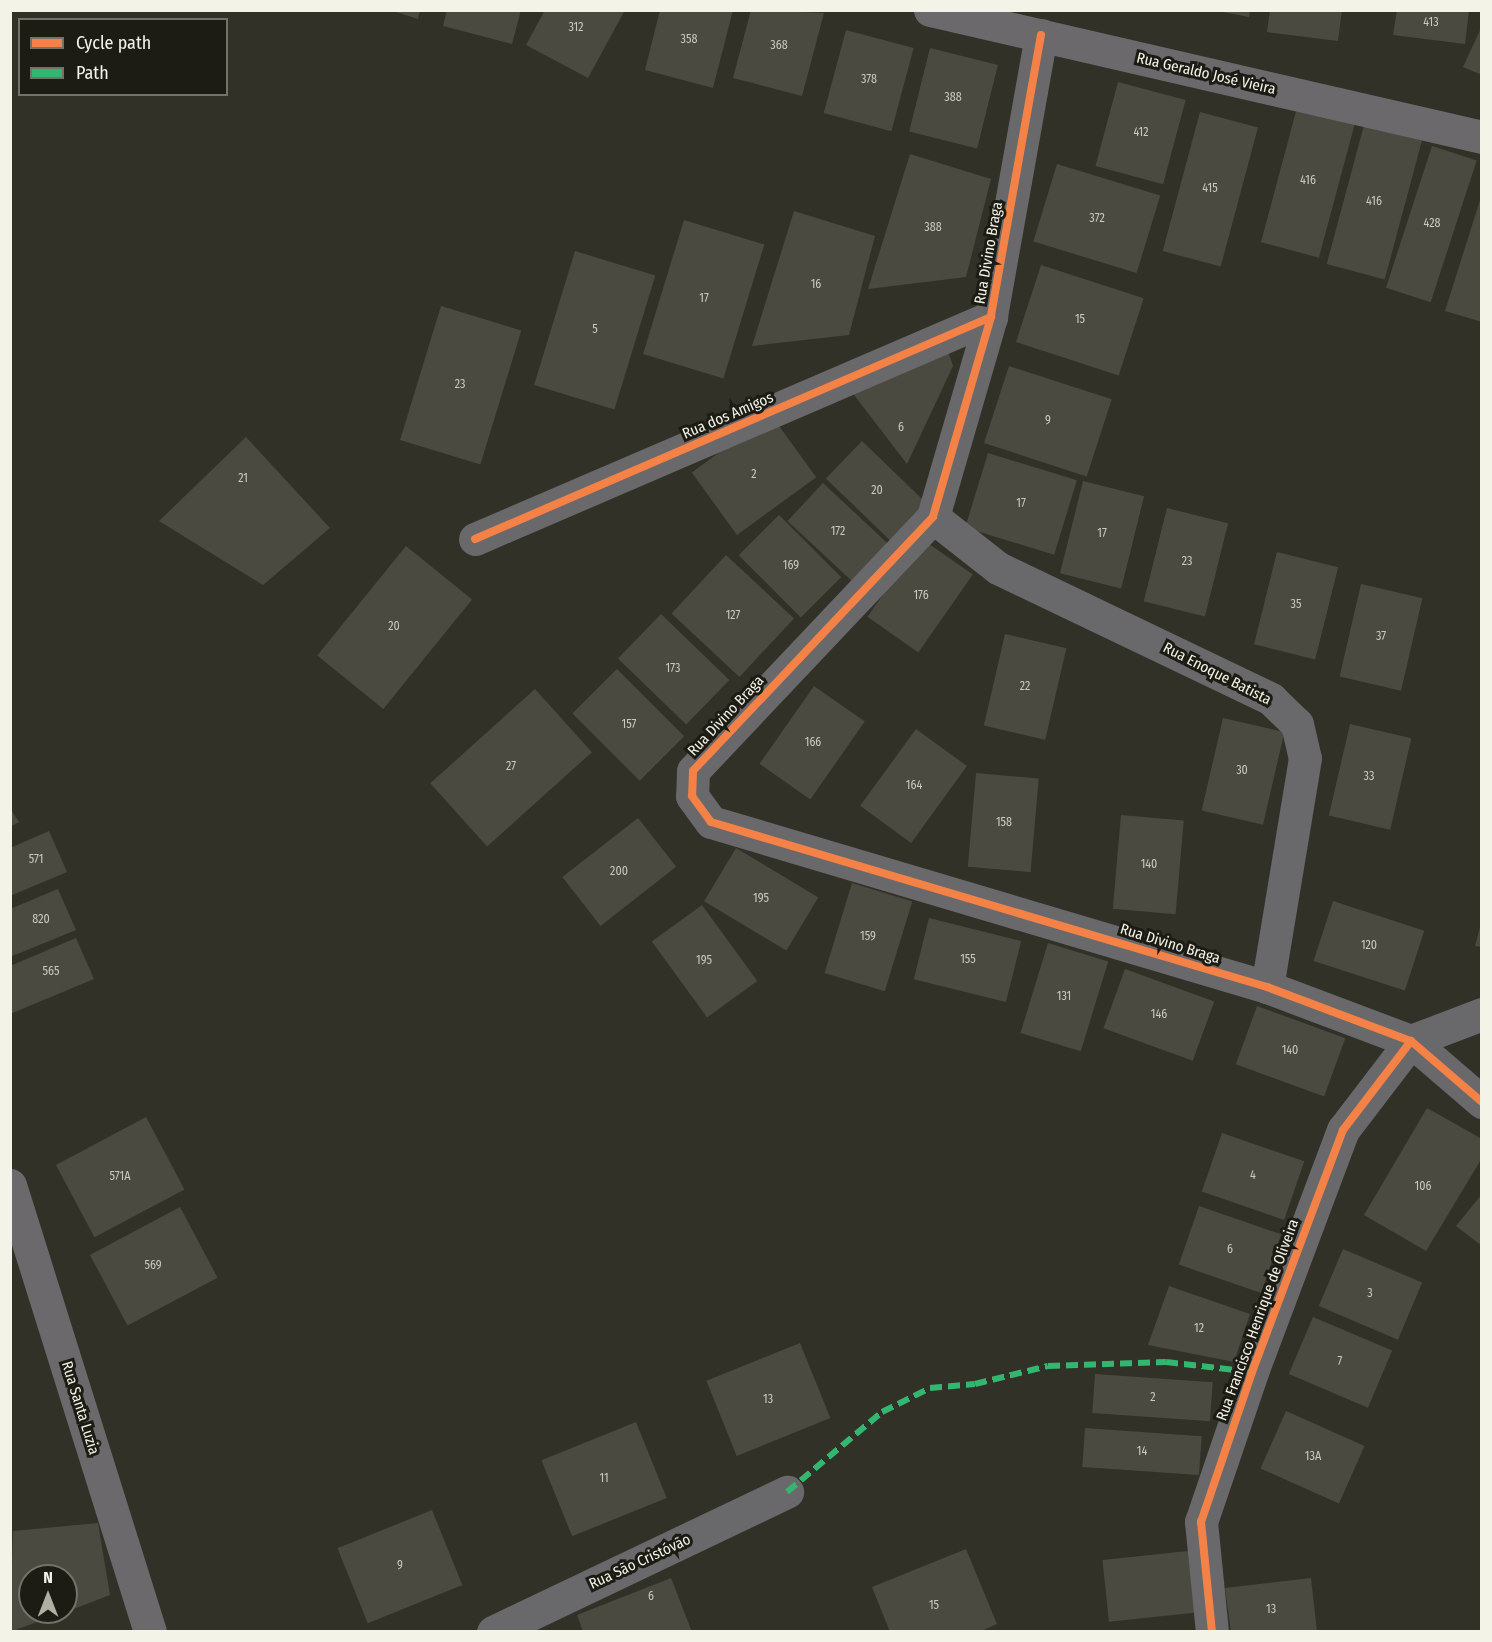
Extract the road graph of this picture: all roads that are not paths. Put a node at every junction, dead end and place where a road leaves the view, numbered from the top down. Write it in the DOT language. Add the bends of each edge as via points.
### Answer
graph roads {
  1 [pos="930,10"];
  2 [pos="1041,36"];
  3 [pos="1482,137"];
  4 [pos="992,317"];
  5 [pos="933,517"];
  6 [pos="475,539"];
  7 [pos="1267,987"];
  8 [pos="1482,1014"];
  9 [pos="1411,1041"];
  10 [pos="1482,1102"];
  11 [pos="10,1185"];
  12 [pos="788,1492"];
  13 [pos="150,1632"];
  14 [pos="493,1632"];
  15 [pos="1212,1632"];
  1 -- 2 [label="street, Rua Geraldo José Vieira"];
  2 -- 3 [label="street, Rua Geraldo José Vieira"];
  2 -- 4 [label="street, Rua Divino Braga"];
  4 -- 5 [label="street, Rua Divino Braga"];
  4 -- 6 [label="street, Rua dos Amigos"];
  5 -- 7 [label="street, Rua Enoque Batista" via="998,567 1271,699 1297,724 1305,758"];
  5 -- 7 [label="street, Rua Divino Braga" via="693,771 692,796 711,822"];
  7 -- 9 [label="street, Rua Divino Braga"];
  8 -- 9 [label="street"];
  9 -- 10 [label="street"];
  9 -- 15 [label="street, Rua Francisco Henrique de Oliveira" via="1343,1130 1252,1372 1201,1522"];
  11 -- 13 [label="street, Rua Santa Luzia"];
  12 -- 14 [label="street, Rua São Cristóvão"];
}
